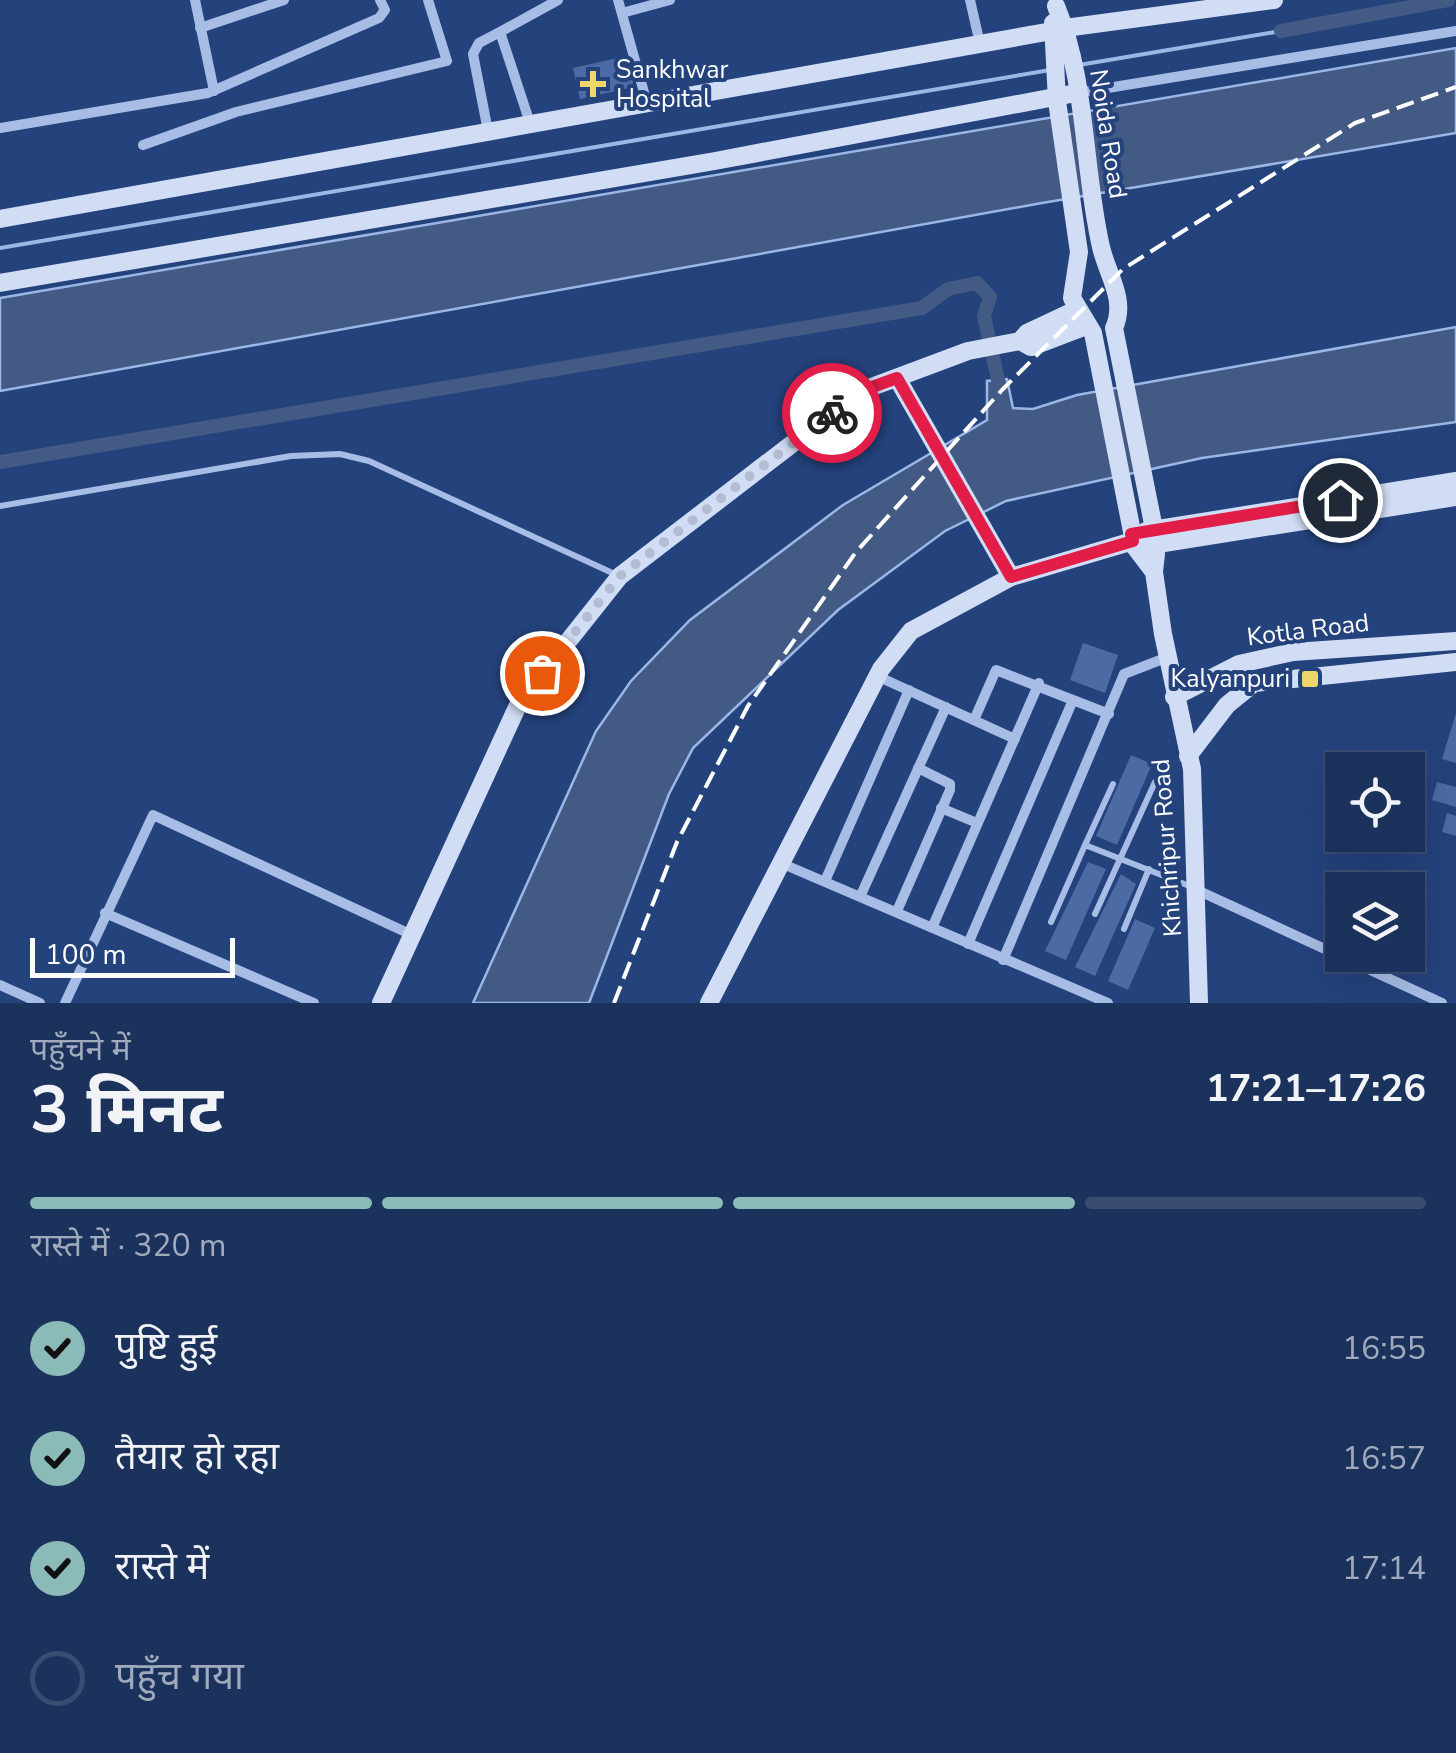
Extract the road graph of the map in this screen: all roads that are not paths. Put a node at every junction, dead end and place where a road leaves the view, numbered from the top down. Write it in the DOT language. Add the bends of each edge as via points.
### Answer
graph roads {
  1 [pos="195,0"];
  2 [pos="284,0"];
  3 [pos="380,0"];
  4 [pos="428,0"];
  5 [pos="558,0"];
  6 [pos="618,0"];
  7 [pos="670,0"];
  8 [pos="970,0"];
  9 [pos="1274,0"];
  10 [pos="1055,3"];
  11 [pos="622,13"];
  12 [pos="200,28"];
  13 [pos="1456,31"];
  14 [pos="500,32"];
  15 [pos="1059,38"];
  16 [pos="980,44"];
  17 [pos="473,54"];
  18 [pos="447,61"];
  19 [pos="214,91"];
  20 [pos="1066,91"];
  21 [pos="647,103"];
  22 [pos="530,123"];
  23 [pos="0,128"];
  24 [pos="488,131"];
  25 [pos="143,145"];
  26 [pos="1084,204"];
  27 [pos="0,219"];
  28 [pos="1076,267"];
  29 [pos="1108,270"];
  30 [pos="0,283"];
  31 [pos="1085,323"];
  32 [pos="1114,328"];
  33 [pos="1124,364"];
  34 [pos="897,378"];
  35 [pos="1456,480"];
  36 [pos="1456,497"];
  37 [pos="0,506"];
  38 [pos="1153,529"];
  39 [pos="1131,535"];
  40 [pos="1154,572"];
  41 [pos="620,576"];
  42 [pos="1011,577"];
  43 [pos="1456,641"];
  44 [pos="1168,657"];
  45 [pos="1456,662"];
  46 [pos="1238,664"];
  47 [pos="877,676"];
  48 [pos="1039,683"];
  49 [pos="1245,688"];
  50 [pos="909,690"];
  51 [pos="1174,698"];
  52 [pos="1073,700"];
  53 [pos="946,707"];
  54 [pos="1109,714"];
  55 [pos="974,720"];
  56 [pos="1015,739"];
  57 [pos="1188,756"];
  58 [pos="918,768"];
  59 [pos="1155,782"];
  60 [pos="1114,784"];
  61 [pos="942,808"];
  62 [pos="977,823"];
  63 [pos="1085,846"];
  64 [pos="1120,860"];
  65 [pos="783,864"];
  66 [pos="1149,869"];
  67 [pos="825,881"];
  68 [pos="1197,890"];
  69 [pos="860,897"];
  70 [pos="897,911"];
  71 [pos="105,912"];
  72 [pos="1095,914"];
  73 [pos="1051,922"];
  74 [pos="932,928"];
  75 [pos="1124,929"];
  76 [pos="412,936"];
  77 [pos="968,944"];
  78 [pos="1004,960"];
  79 [pos="0,985"];
  80 [pos="40,1003"];
  81 [pos="66,1003"];
  82 [pos="314,1003"];
  83 [pos="381,1003"];
  84 [pos="709,1003"];
  85 [pos="1107,1003"];
  86 [pos="1200,1003"];
  87 [pos="1442,1003"];
  1 -- 12 [label="street"];
  2 -- 12 [label="street"];
  3 -- 19 [label="street" via="379,18"];
  4 -- 18 [label="street"];
  5 -- 14 [label="street"];
  6 -- 11 [label="street"];
  7 -- 11 [label="street"];
  8 -- 16 [label="street"];
  9 -- 15 [label="street"];
  10 -- 15 [label="street, Noida Road"];
  11 -- 21 [label="street"];
  12 -- 19 [label="street"];
  13 -- 20 [label="street"];
  14 -- 17 [label="street"];
  14 -- 22 [label="street"];
  15 -- 16 [label="street"];
  15 -- 20 [label="street, Noida Road"];
  16 -- 21 [label="street"];
  17 -- 18 [label="street"];
  17 -- 24 [label="street"];
  18 -- 25 [label="street" via="236,112"];
  19 -- 23 [label="street"];
  20 -- 26 [label="street, Noida Road"];
  20 -- 30 [label="street" via="715,161"];
  21 -- 22 [label="street"];
  22 -- 24 [label="street"];
  24 -- 27 [label="street"];
  26 -- 28 [label="street, Noida Road"];
  26 -- 29 [label="street, Noida Road"];
  28 -- 29 [label="street" via="1089,260"];
  28 -- 31 [label="street, Noida Road" via="1070,286"];
  29 -- 32 [label="street, Noida Road" via="1119,304"];
  31 -- 32 [label="street"];
  31 -- 34 [label="street" via="1027,333 1020,341 968,351"];
  31 -- 39 [label="street, Noida Road" via="1102,370"];
  32 -- 33 [label="street, Noida Road"];
  33 -- 38 [label="street, Khichripur Road"];
  34 -- 41 [label="street" via="861,391"];
  34 -- 42 [label="street"];
  35 -- 38 [label="street"];
  36 -- 38 [label="street"];
  37 -- 41 [label="lane" via="291,456 340,454"];
  38 -- 39 [label="street"];
  38 -- 40 [label="street, Khichripur Road"];
  39 -- 40 [label="street, Khichripur Road"];
  39 -- 42 [label="street"];
  40 -- 44 [label="street, Khichripur Road"];
  41 -- 76 [label="street" via="519,703"];
  42 -- 47 [label="street" via="911,631"];
  43 -- 46 [label="street, Kotla Road" via="1300,652"];
  44 -- 51 [label="street, Khichripur Road"];
  44 -- 54 [label="street" via="1124,674"];
  45 -- 49 [label="street, Kotla Road" via="1292,677"];
  46 -- 49 [label="street"];
  46 -- 51 [label="street, Kotla Road"];
  47 -- 50 [label="street"];
  47 -- 65 [label="street"];
  48 -- 52 [label="street"];
  48 -- 55 [label="street" via="996,670"];
  48 -- 56 [label="street"];
  49 -- 57 [label="street, Kotla Road"];
  50 -- 53 [label="street"];
  50 -- 67 [label="street"];
  51 -- 57 [label="street, Khichripur Road"];
  52 -- 54 [label="street"];
  52 -- 77 [label="street"];
  53 -- 55 [label="street"];
  53 -- 58 [label="street"];
  54 -- 78 [label="street"];
  55 -- 56 [label="street"];
  56 -- 62 [label="street"];
  57 -- 68 [label="street, Khichripur Road"];
  58 -- 61 [label="street" via="950,784"];
  58 -- 69 [label="street"];
  59 -- 64 [label="lane"];
  60 -- 63 [label="lane"];
  61 -- 62 [label="street"];
  61 -- 70 [label="street"];
  62 -- 74 [label="street"];
  63 -- 64 [label="lane"];
  63 -- 73 [label="lane"];
  64 -- 66 [label="lane"];
  64 -- 72 [label="lane"];
  65 -- 67 [label="street"];
  65 -- 84 [label="street"];
  66 -- 68 [label="lane"];
  66 -- 75 [label="lane"];
  67 -- 69 [label="street"];
  68 -- 86 [label="street, Khichripur Road"];
  68 -- 87 [label="street"];
  69 -- 70 [label="street"];
  70 -- 74 [label="street"];
  71 -- 76 [label="street" via="153,815"];
  71 -- 81 [label="street"];
  71 -- 82 [label="street"];
  74 -- 77 [label="street"];
  76 -- 83 [label="street"];
  77 -- 78 [label="street"];
  78 -- 85 [label="street"];
  79 -- 80 [label="street"];
}
